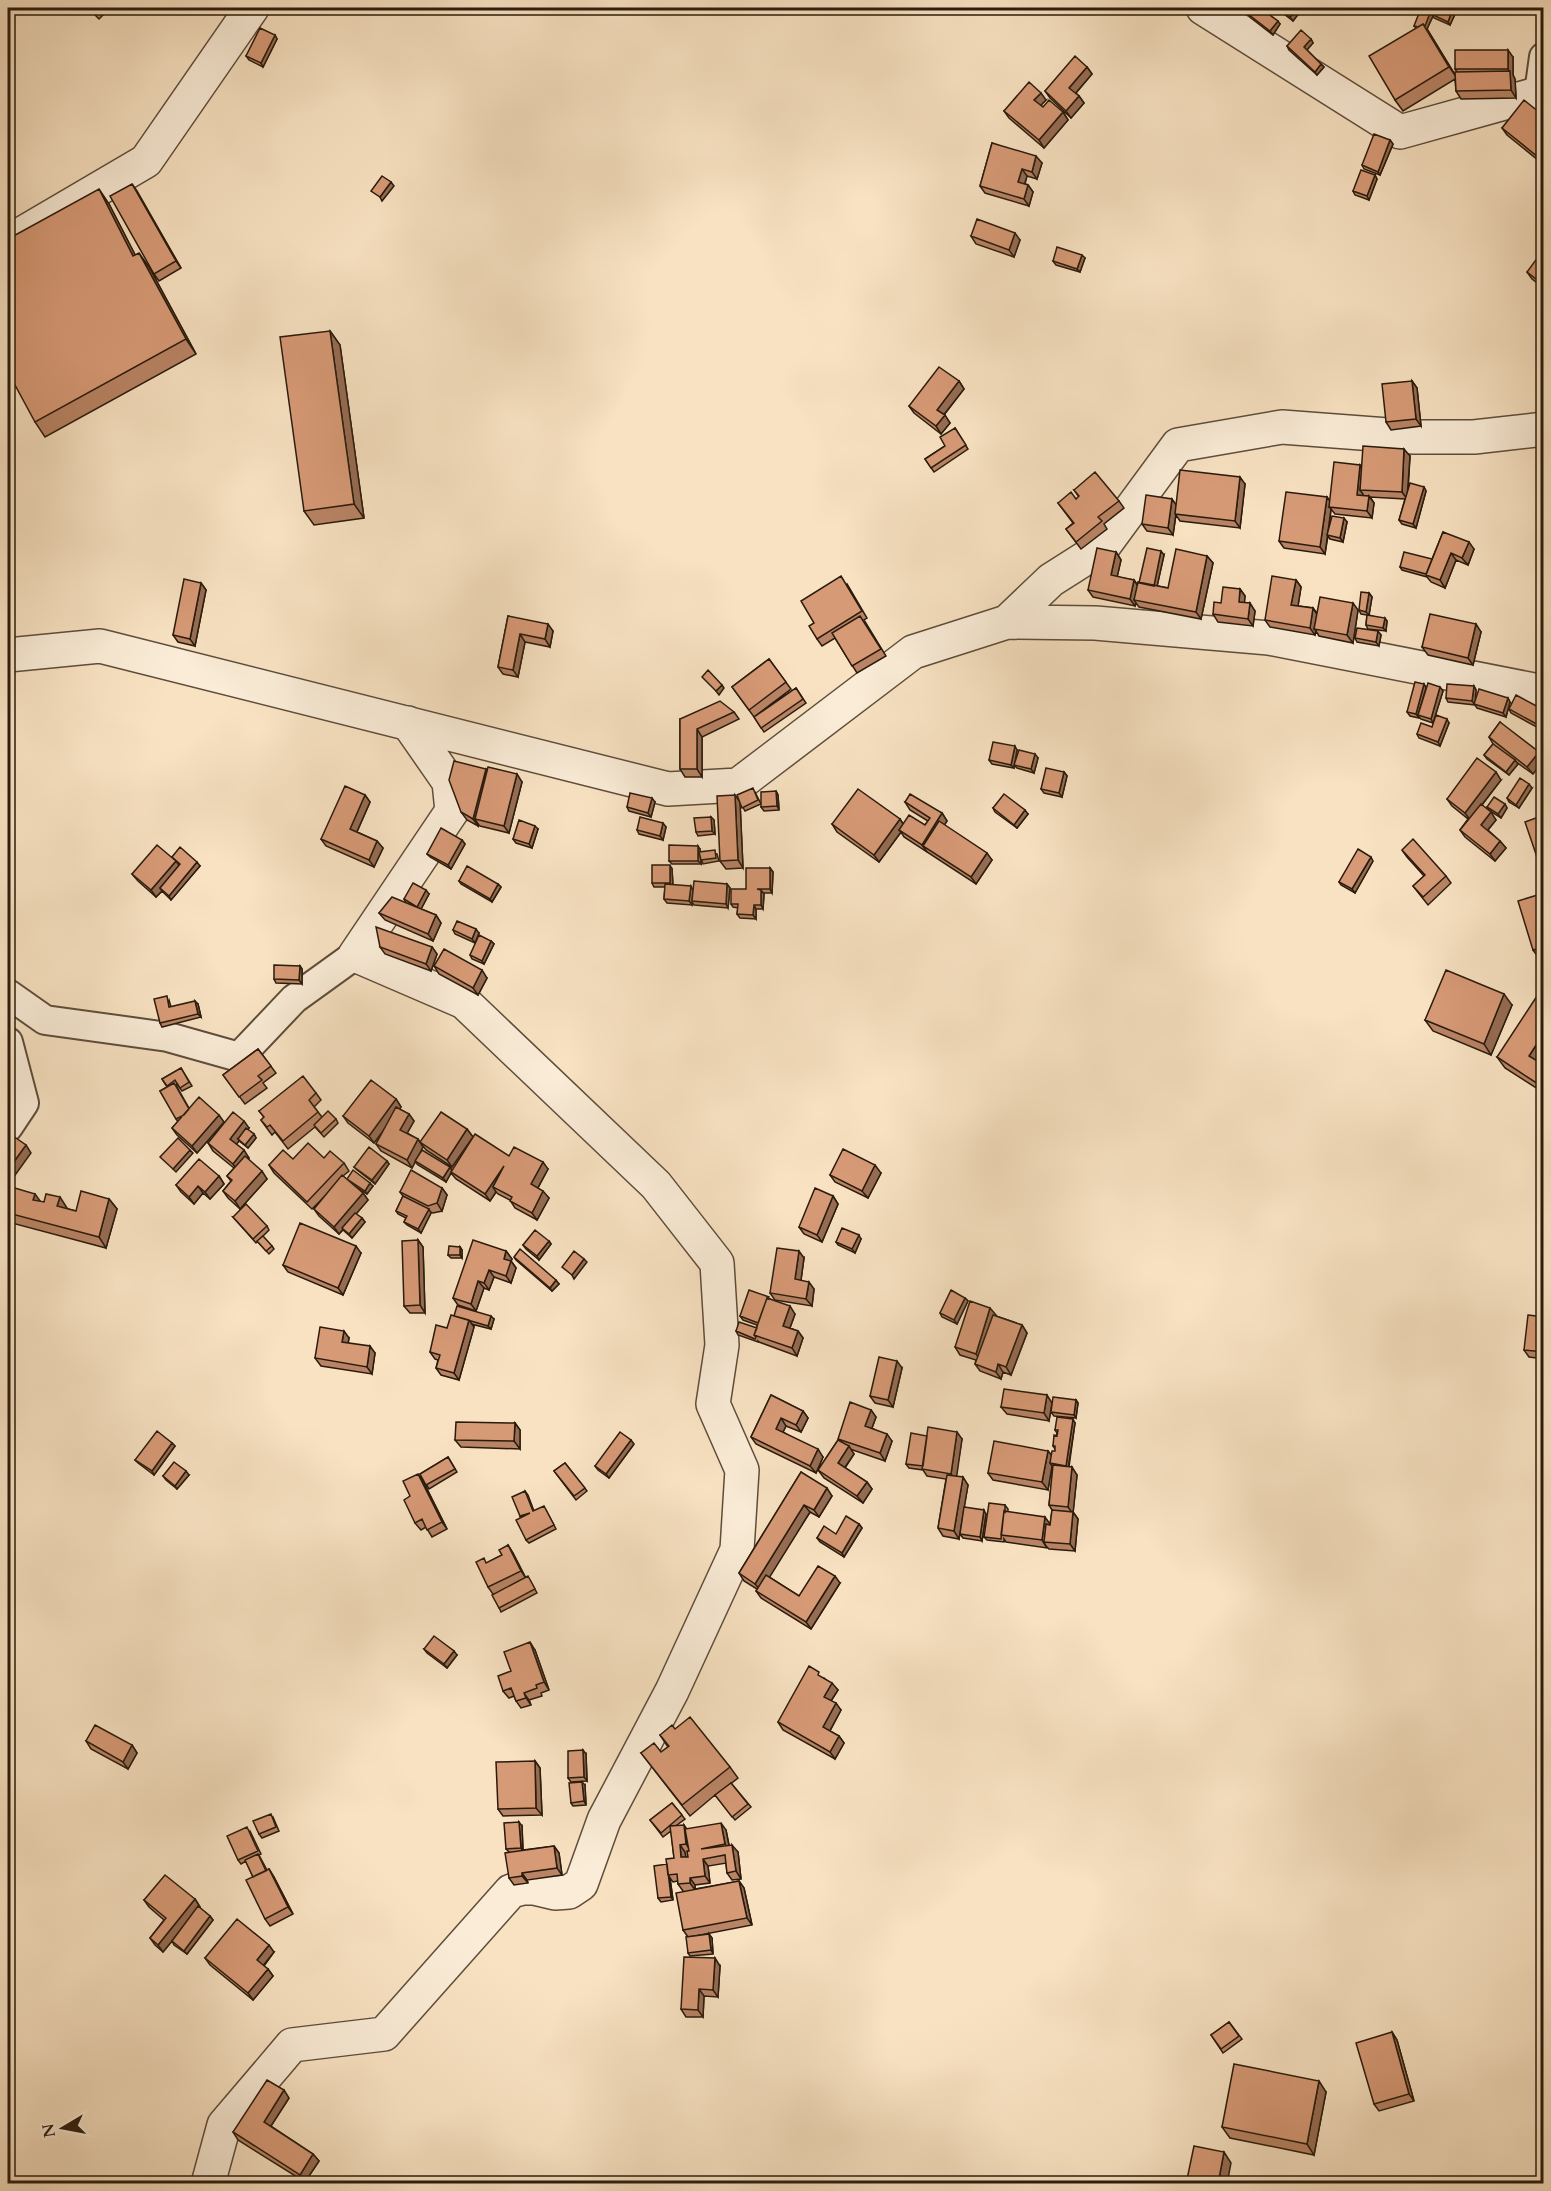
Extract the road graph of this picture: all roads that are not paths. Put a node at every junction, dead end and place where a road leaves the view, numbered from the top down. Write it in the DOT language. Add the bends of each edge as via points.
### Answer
graph roads {
  1 [pos="252,8"];
  2 [pos="1203,8"];
  3 [pos="1544,57"];
  4 [pos="1541,93"];
  5 [pos="8,242"];
  6 [pos="1544,429"];
  7 [pos="1007,622"];
  8 [pos="8,655"];
  9 [pos="1544,692"];
  10 [pos="408,723"];
  11 [pos="355,955"];
  12 [pos="8,994"];
  13 [pos="8,1042"];
  14 [pos="8,1127"];
  15 [pos="208,2184"];
  1 -- 5 [label="street" via="146,161"];
  2 -- 4 [label="street" via="1400,132"];
  3 -- 4 [label="street"];
  6 -- 7 [label="street" via="1474,437 1282,427 1178,445 1103,547 1051,580"];
  7 -- 9 [label="street" via="1095,623 1269,638"];
  7 -- 10 [label="street" via="913,652 738,784 668,789"];
  8 -- 10 [label="street" via="100,646"];
  10 -- 11 [label="street" via="449,782 452,811"];
  11 -- 12 [label="street" via="294,999 239,1057 168,1037 45,1020"];
  11 -- 15 [label="street" via="464,1002 656,1185 717,1263 722,1345 713,1404 742,1470 737,1551 672,1691 604,1820 581,1884 569,1892 534,1888 512,1891 384,2034 292,2045 224,2125"];
  13 -- 14 [label="street" via="24,1104"];
}
